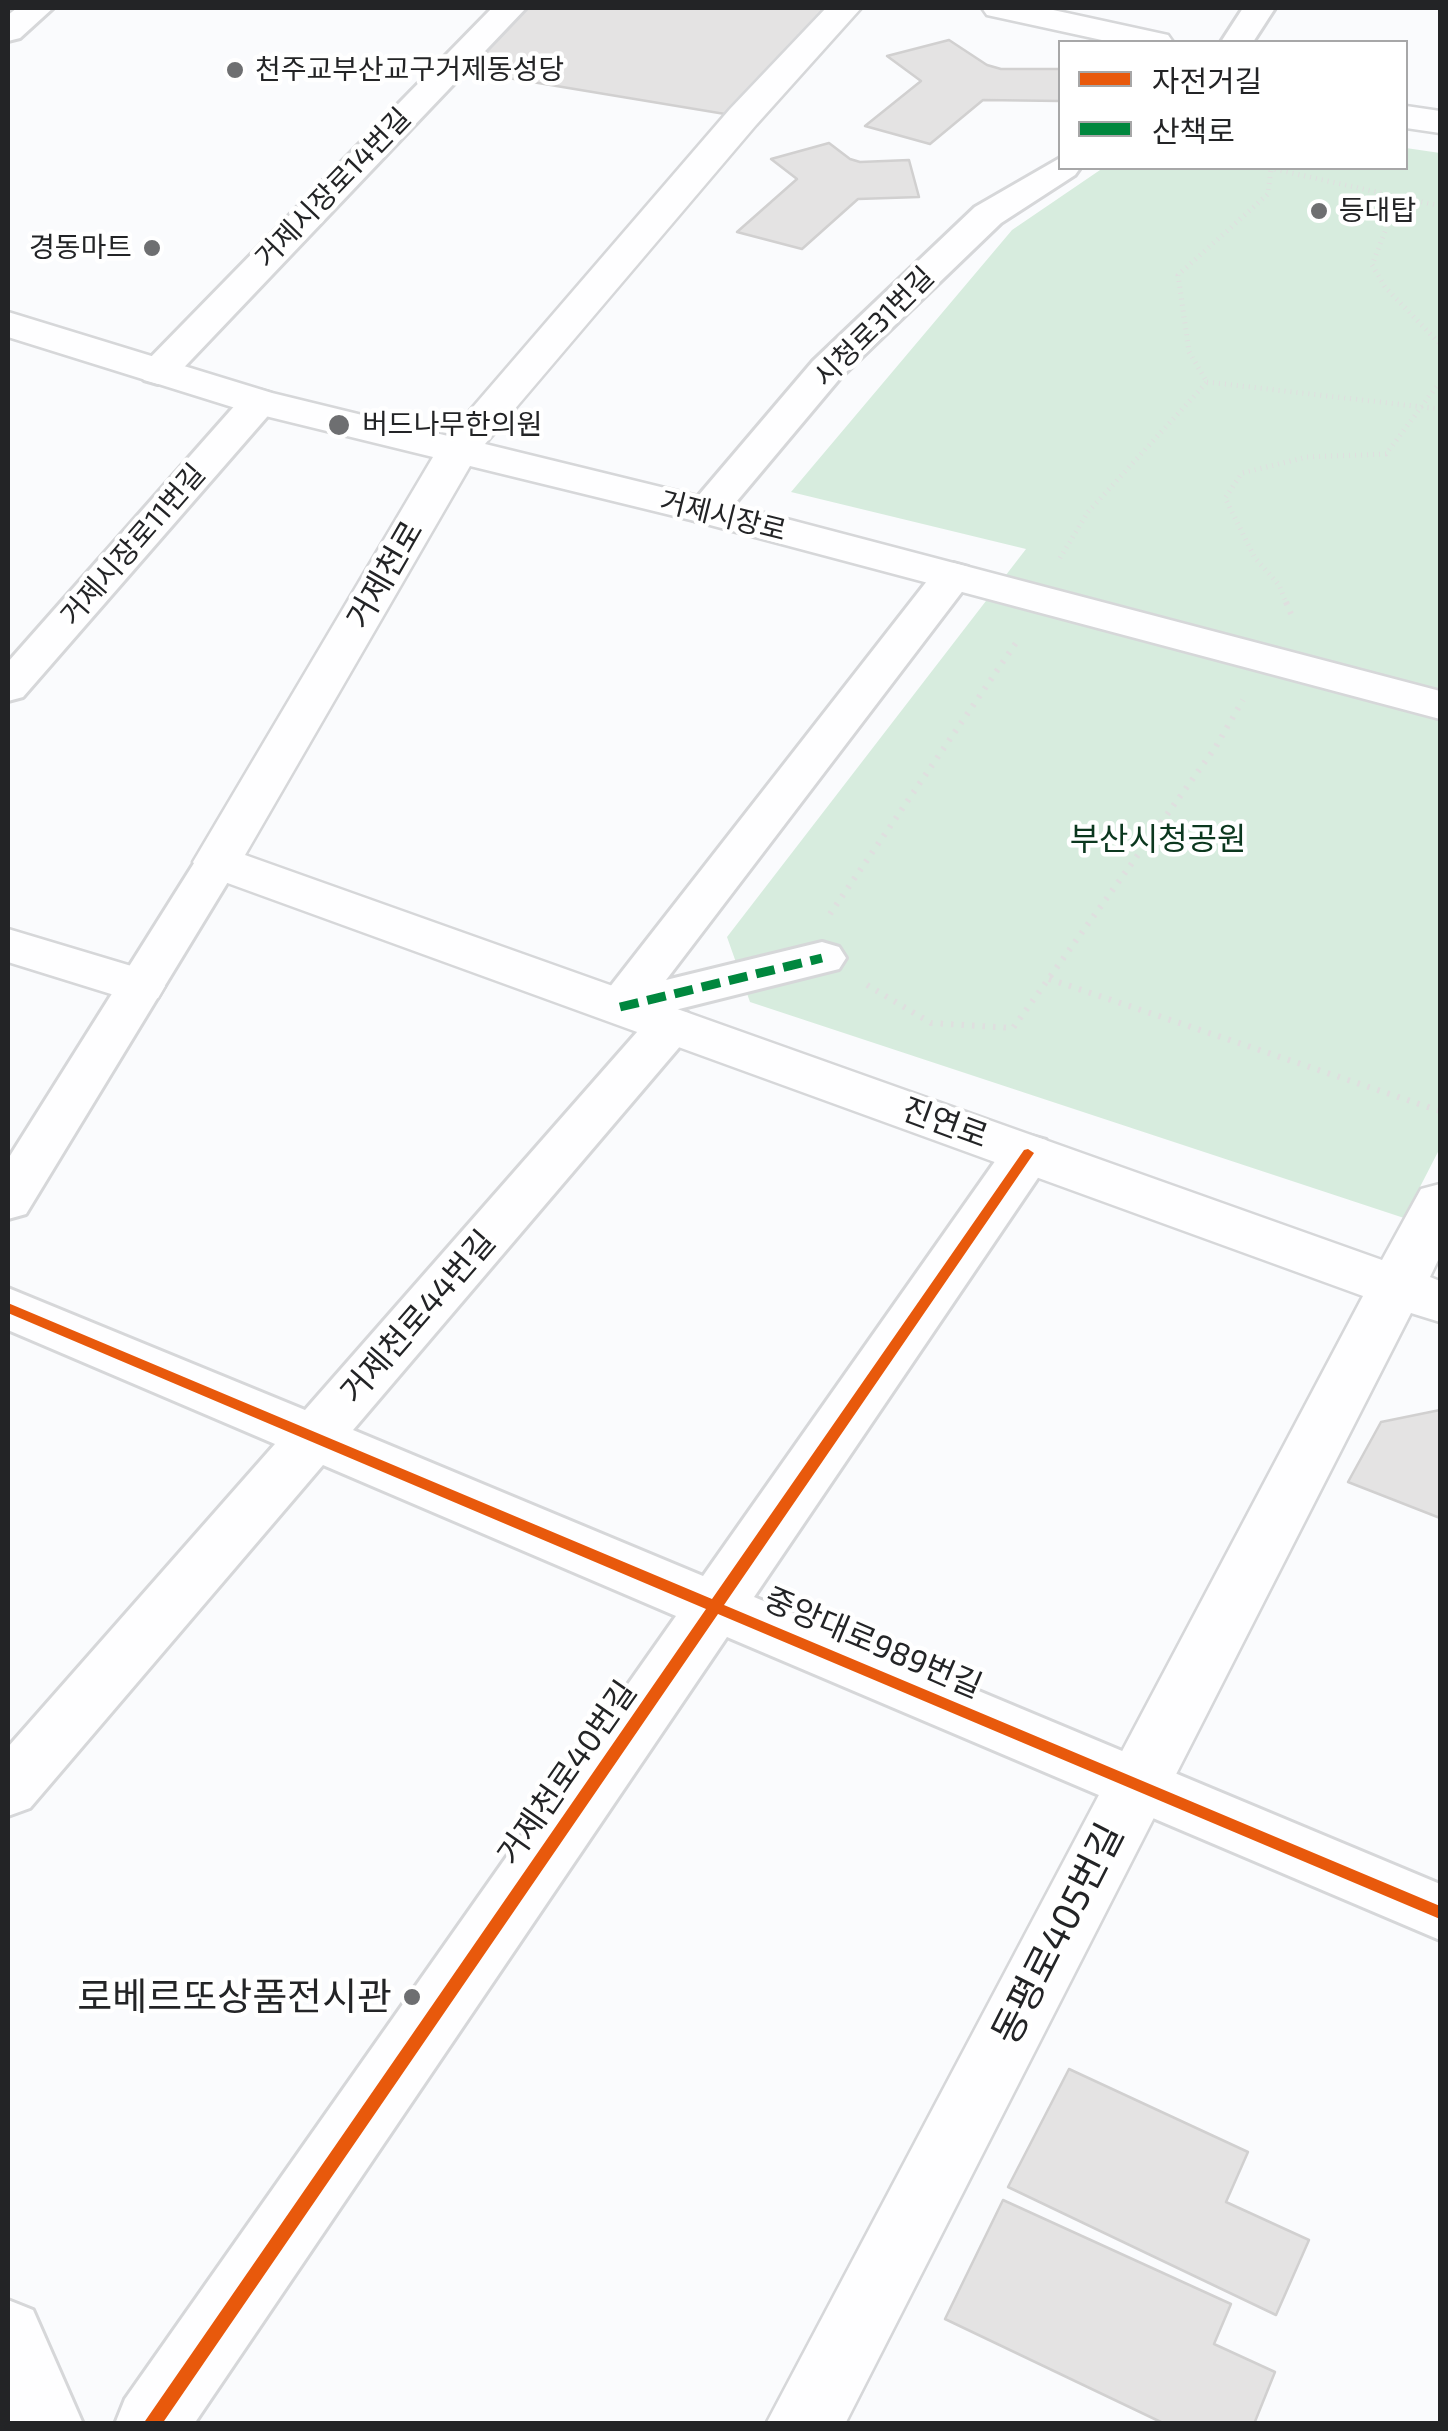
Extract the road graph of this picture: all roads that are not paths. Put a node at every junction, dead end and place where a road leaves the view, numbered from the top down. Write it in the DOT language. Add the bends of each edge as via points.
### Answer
graph roads {
  1 [pos="37,8"];
  2 [pos="510,8"];
  3 [pos="844,8"];
  4 [pos="1000,8"];
  5 [pos="1258,8"];
  6 [pos="8,31"];
  7 [pos="1147,40"];
  8 [pos="1238,40"];
  9 [pos="1408,117"];
  10 [pos="1440,122"];
  11 [pos="1059,170"];
  12 [pos="8,324"];
  13 [pos="158,372"];
  14 [pos="259,402"];
  15 [pos="459,449"];
  16 [pos="707,511"];
  17 [pos="953,576"];
  18 [pos="8,688"];
  19 [pos="1440,704"];
  20 [pos="218,862"];
  21 [pos="8,944"];
  22 [pos="822,958"];
  23 [pos="140,986"];
  24 [pos="620,1006"];
  25 [pos="671,1025"];
  26 [pos="1028,1153"];
  27 [pos="8,1200"];
  28 [pos="1440,1203"];
  29 [pos="1417,1294"];
  30 [pos="8,1308"];
  31 [pos="314,1437"];
  32 [pos="715,1607"];
  33 [pos="1136,1784"];
  34 [pos="8,1790"];
  35 [pos="1440,1913"];
  36 [pos="8,2334"];
  37 [pos="47,2424"];
  38 [pos="152,2424"];
  39 [pos="804,2424"];
  1 -- 6 [label="street"];
  2 -- 13 [label="street, 거제시장로14번길"];
  3 -- 15 [label="main road, 거제천로"];
  4 -- 7 [label="main road"];
  5 -- 8 [label="street"];
  9 -- 10 [label="main road"];
  11 -- 16 [label="street, 시청로31번길" via="988,215 841,356"];
  12 -- 13 [label="main road, 거제시장로"];
  13 -- 14 [label="main road, 거제시장로"];
  14 -- 15 [label="main road, 거제시장로"];
  14 -- 18 [label="street, 거제시장로11번길"];
  15 -- 16 [label="main road, 거제시장로"];
  15 -- 20 [label="main road, 거제천로"];
  16 -- 17 [label="main road, 거제시장로"];
  17 -- 19 [label="main road, 거제시장로" via="1031,612 1259,671"];
  17 -- 24 [label="street"];
  20 -- 23 [label="street, 거제천로"];
  20 -- 24 [label="main road, 진연로"];
  21 -- 23 [label="main road"];
  22 -- 24 [label="street"];
  23 -- 27 [label="street, 거제천로"];
  24 -- 25 [label="main road, 진연로"];
  25 -- 26 [label="main road, 진연로"];
  25 -- 31 [label="street, 거제천로44번길"];
  26 -- 29 [label="main road, 진연로"];
  26 -- 32 [label="street, 거제천로40번길"];
  28 -- 29 [label="main road, 동평로405번길"];
  29 -- 33 [label="main road, 동평로405번길"];
  30 -- 31 [label="street, 중앙대로989번길"];
  31 -- 32 [label="street, 중앙대로989번길"];
  31 -- 34 [label="street, 거제천로44번길"];
  32 -- 33 [label="street, 중앙대로989번길"];
  32 -- 38 [label="street, 거제천로40번길"];
  33 -- 35 [label="street, 중앙대로989번길"];
  33 -- 39 [label="main road, 동평로405번길"];
  36 -- 37 [label="street"];
}
